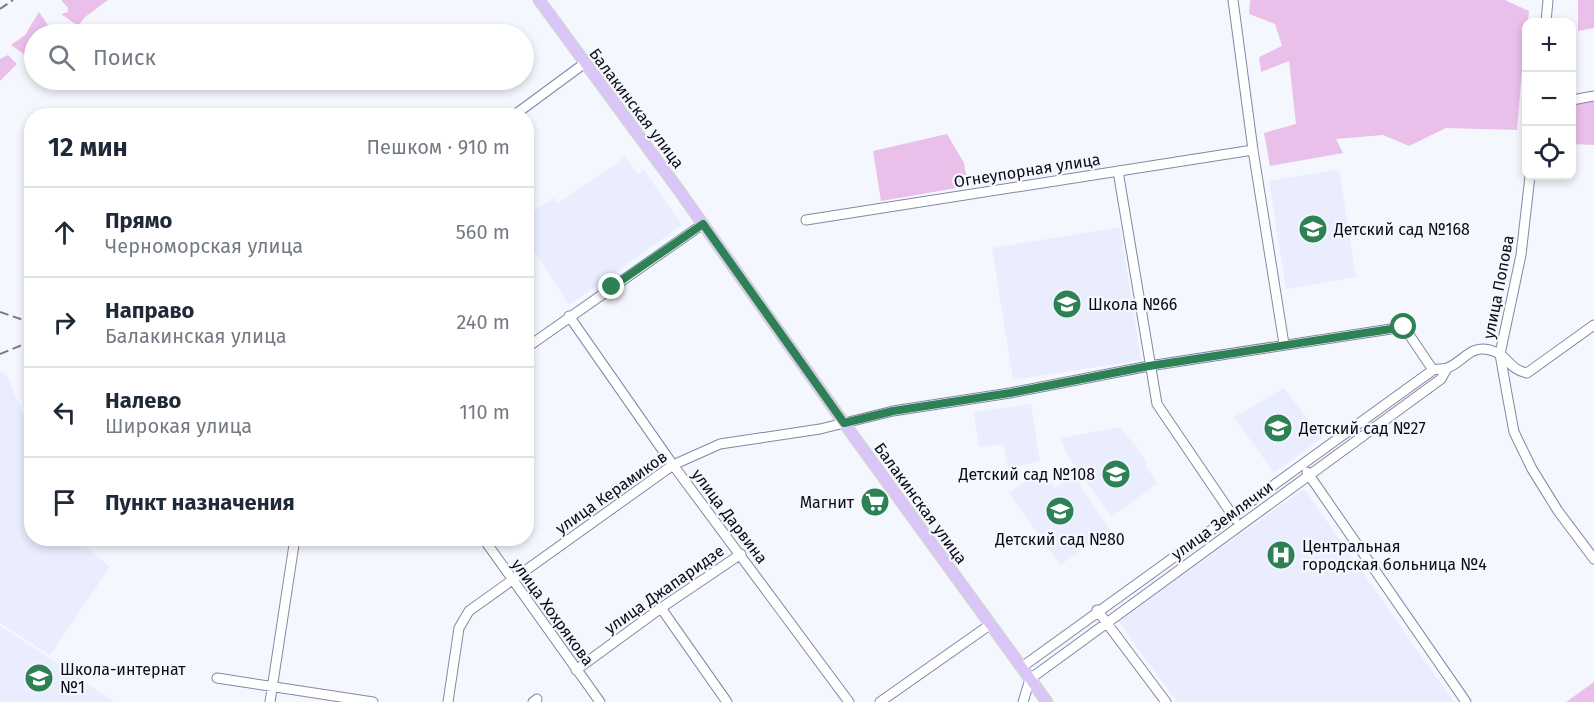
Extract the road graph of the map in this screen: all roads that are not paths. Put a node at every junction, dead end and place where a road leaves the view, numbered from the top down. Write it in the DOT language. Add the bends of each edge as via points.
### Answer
graph roads {
  1 [pos="539,0"];
  2 [pos="1233,0"];
  3 [pos="1548,0"];
  4 [pos="1546,18"];
  5 [pos="585,63"];
  6 [pos="1594,96"];
  7 [pos="1576,98"];
  8 [pos="524,108"];
  9 [pos="1253,150"];
  10 [pos="1118,171"];
  11 [pos="1530,180"];
  12 [pos="806,220"];
  13 [pos="703,224"];
  14 [pos="569,316"];
  15 [pos="1594,325"];
  16 [pos="534,342"];
  17 [pos="1284,344"];
  18 [pos="1500,354"];
  19 [pos="1149,366"];
  20 [pos="1447,368"];
  21 [pos="1433,370"];
  22 [pos="844,423"];
  23 [pos="673,465"];
  24 [pos="1302,466"];
  25 [pos="1310,476"];
  26 [pos="1233,516"];
  27 [pos="1240,526"];
  28 [pos="294,546"];
  29 [pos="489,546"];
  30 [pos="741,554"];
  31 [pos="1594,559"];
  32 [pos="512,580"];
  33 [pos="661,608"];
  34 [pos="1097,610"];
  35 [pos="1106,622"];
  36 [pos="991,624"];
  37 [pos="1022,667"];
  38 [pos="576,670"];
  39 [pos="217,678"];
  40 [pos="1030,679"];
  41 [pos="273,686"];
  42 [pos="270,702"];
  43 [pos="374,702"];
  44 [pos="448,702"];
  45 [pos="600,702"];
  46 [pos="727,702"];
  47 [pos="849,702"];
  48 [pos="880,702"];
  49 [pos="1023,702"];
  50 [pos="1047,702"];
  51 [pos="1166,702"];
  52 [pos="1466,702"];
  1 -- 5 [label="main road, Балакинская улица"];
  2 -- 9 [label="street"];
  3 -- 4 [label="street"];
  5 -- 8 [label="street"];
  5 -- 13 [label="main road, Балакинская улица"];
  6 -- 7 [label="street"];
  9 -- 10 [label="street, Огнеупорная улица"];
  9 -- 17 [label="street"];
  10 -- 12 [label="street, Огнеупорная улица"];
  10 -- 19 [label="street"];
  11 -- 18 [label="street, улица Попова" via="1521,255"];
  13 -- 14 [label="street"];
  13 -- 22 [label="main road, Балакинская улица"];
  14 -- 16 [label="street"];
  14 -- 23 [label="street, улица Дарвина"];
  15 -- 18 [label="street" via="1527,373 1515,371"];
  17 -- 19 [label="street, улица Керамиков"];
  17 -- 21 [label="street, улица Керамиков" via="1404,327"];
  18 -- 20 [label="street, улица Землячки" via="1472,350"];
  18 -- 31 [label="street, улица Попова" via="1514,432 1542,486"];
  19 -- 22 [label="street, улица Керамиков"];
  19 -- 26 [label="street" via="1157,404"];
  20 -- 21 [label="street"];
  20 -- 25 [label="street, улица Землячки" via="1441,379"];
  21 -- 24 [label="street, улица Землячки"];
  22 -- 23 [label="street, улица Керамиков" via="720,444"];
  22 -- 36 [label="main road, Балакинская улица"];
  23 -- 30 [label="street, улица Дарвина"];
  23 -- 32 [label="street, улица Керамиков"];
  24 -- 25 [label="street"];
  24 -- 26 [label="street, улица Землячки"];
  25 -- 27 [label="street, улица Землячки"];
  25 -- 52 [label="street"];
  26 -- 27 [label="street"];
  26 -- 34 [label="street, улица Землячки"];
  27 -- 35 [label="street, улица Землячки"];
  28 -- 41 [label="street"];
  29 -- 32 [label="street, улица Хохрякова"];
  30 -- 33 [label="street, улица Джапаридзе"];
  30 -- 47 [label="street, улица Дарвина"];
  32 -- 38 [label="street, улица Хохрякова"];
  32 -- 44 [label="street, улица Керамиков" via="469,611 459,627"];
  33 -- 38 [label="street, улица Джапаридзе"];
  33 -- 46 [label="street"];
  34 -- 35 [label="street"];
  34 -- 37 [label="street, улица Землячки"];
  35 -- 40 [label="street, улица Землячки"];
  35 -- 51 [label="street"];
  36 -- 37 [label="main road, Балакинская улица"];
  36 -- 48 [label="street"];
  37 -- 40 [label="main road, Балакинская улица"];
  38 -- 45 [label="street, улица Хохрякова"];
  39 -- 41 [label="street"];
  40 -- 49 [label="street"];
  40 -- 50 [label="main road, Балакинская улица"];
  41 -- 42 [label="street"];
  41 -- 43 [label="street"];
}
